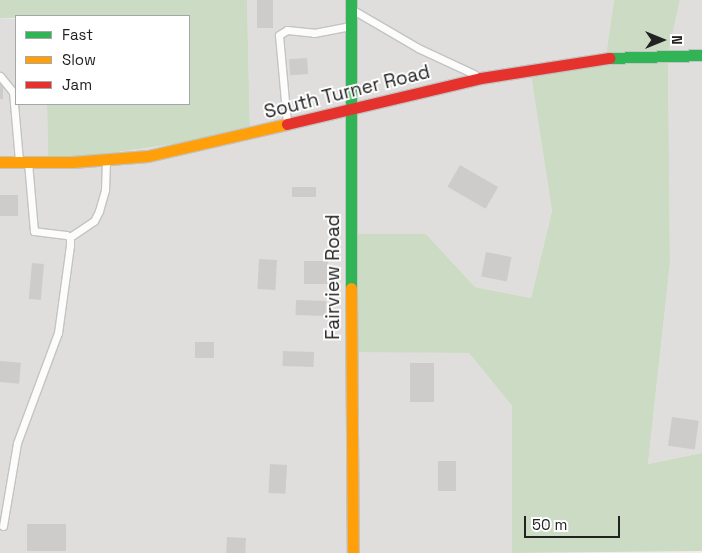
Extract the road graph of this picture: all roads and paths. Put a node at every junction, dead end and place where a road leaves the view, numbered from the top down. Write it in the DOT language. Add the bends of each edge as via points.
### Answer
graph roads {
  1 [pos="351,4"];
  2 [pos="350,26"];
  3 [pos="702,55"];
  4 [pos="0,76"];
  5 [pos="481,78"];
  6 [pos="15,105"];
  7 [pos="15,105"];
  8 [pos="349,109"];
  9 [pos="287,124"];
  10 [pos="106,161"];
  11 [pos="0,162"];
  12 [pos="24,162"];
  13 [pos="70,237"];
  14 [pos="4,526"];
  15 [pos="353,553"];
  1 -- 2 [label="street, Fairview Road"];
  1 -- 5 [label="lane" via="418,48"];
  2 -- 8 [label="street, Fairview Road"];
  2 -- 9 [label="lane" via="314,33 287,30 279,35"];
  3 -- 5 [label="street, South Turner Road" via="607,58"];
  4 -- 6 [label="lane" via="13,92"];
  5 -- 8 [label="street, South Turner Road"];
  7 -- 12 [label="lane"];
  8 -- 9 [label="street, South Turner Road"];
  8 -- 15 [label="street, Fairview Road"];
  9 -- 10 [label="street, South Turner Road" via="182,150"];
  10 -- 12 [label="street, South Turner Road"];
  10 -- 13 [label="lane" via="106,190 99,212 94,221"];
  11 -- 12 [label="street, South Turner Road"];
  12 -- 13 [label="lane" via="34,232"];
  13 -- 14 [label="lane" via="58,333 17,443"];
}
